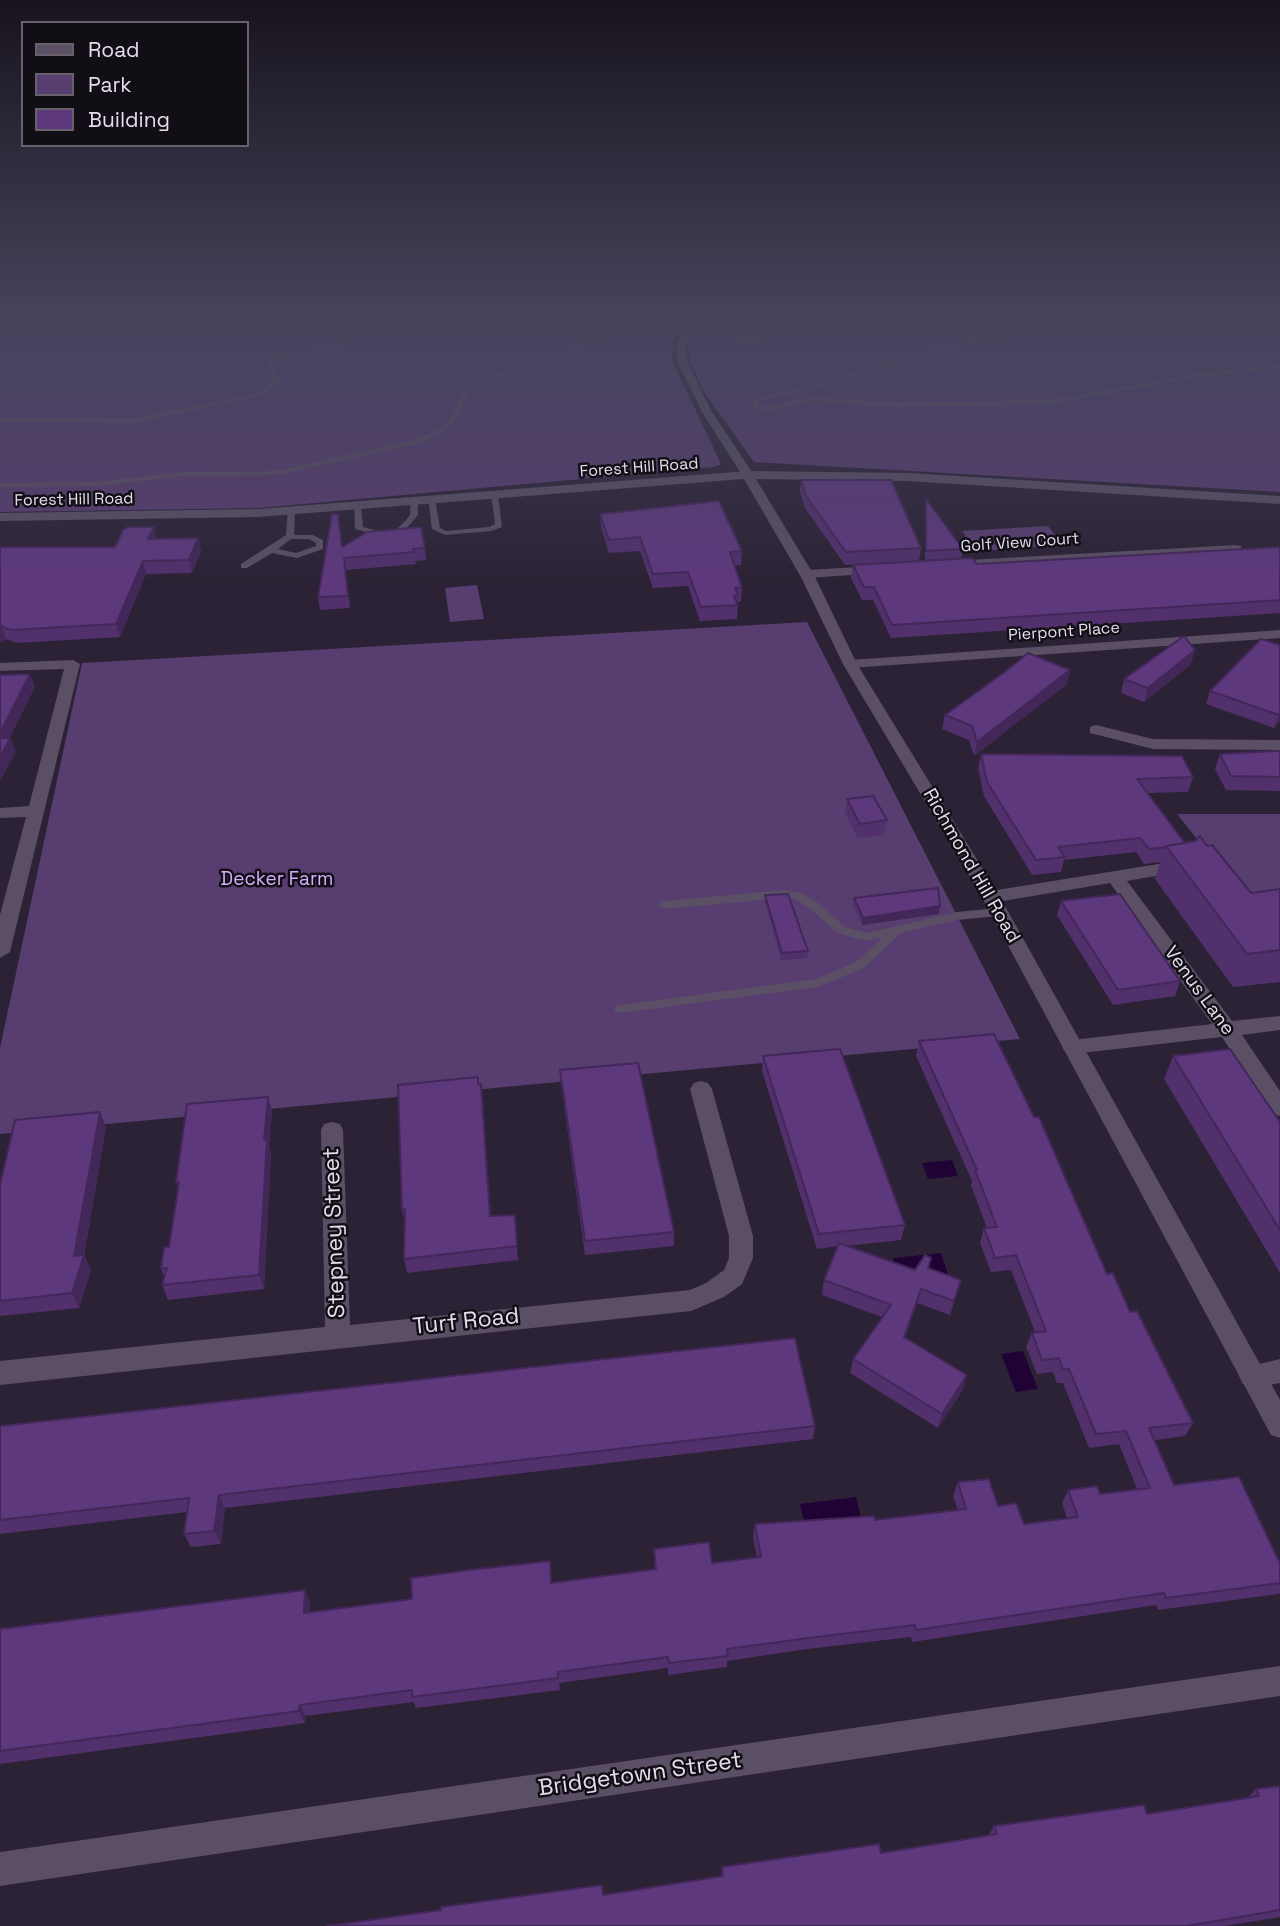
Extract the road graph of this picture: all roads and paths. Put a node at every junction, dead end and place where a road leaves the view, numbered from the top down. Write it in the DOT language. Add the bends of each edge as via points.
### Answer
graph roads {
  1 [pos="221,404"];
  2 [pos="461,404"];
  3 [pos="703,404"];
  4 [pos="755,404"];
  5 [pos="790,404"];
  6 [pos="897,404"];
  7 [pos="966,404"];
  8 [pos="0,420"];
  9 [pos="748,475"];
  10 [pos="0,485"];
  11 [pos="494,495"];
  12 [pos="431,499"];
  13 [pos="1280,500"];
  14 [pos="414,501"];
  15 [pos="357,505"];
  16 [pos="291,510"];
  17 [pos="0,517"];
  18 [pos="289,537"];
  19 [pos="1236,549"];
  20 [pos="272,550"];
  21 [pos="244,566"];
  22 [pos="937,566"];
  23 [pos="898,568"];
  24 [pos="806,574"];
  25 [pos="1280,634"];
  26 [pos="850,664"];
  27 [pos="0,667"];
  28 [pos="1096,730"];
  29 [pos="1280,745"];
  30 [pos="35,811"];
  31 [pos="0,813"];
  32 [pos="1177,867"];
  33 [pos="1114,876"];
  34 [pos="995,904"];
  35 [pos="664,905"];
  36 [pos="896,932"];
  37 [pos="0,953"];
  38 [pos="620,1009"];
  39 [pos="1280,1023"];
  40 [pos="1228,1030"];
  41 [pos="1072,1048"];
  42 [pos="701,1089"];
  43 [pos="1280,1108"];
  44 [pos="332,1130"];
  45 [pos="338,1335"];
  46 [pos="1280,1371"];
  47 [pos="0,1373"];
  48 [pos="1252,1376"];
  49 [pos="1280,1426"];
  50 [pos="1280,1681"];
  51 [pos="0,1868"];
  1 -- 8 [label="lane" via="132,421"];
  2 -- 10 [label="lane" via="446,428 419,440 278,473"];
  3 -- 9 [label="street, Richmond Hill Road"];
  4 -- 5 [label="lane" via="766,409"];
  6 -- 7 [label="lane"];
  9 -- 11 [label="street, Forest Hill Road"];
  9 -- 13 [label="street, Forest Hill Road" via="908,477"];
  9 -- 24 [label="street, Richmond Hill Road"];
  11 -- 12 [label="street, Forest Hill Road"];
  11 -- 12 [label="lane" via="499,525 445,533 436,529"];
  12 -- 14 [label="street, Forest Hill Road"];
  14 -- 15 [label="street, Forest Hill Road"];
  14 -- 15 [label="lane" via="409,522 398,533 386,535 359,528"];
  15 -- 16 [label="street, Forest Hill Road"];
  16 -- 17 [label="street, Forest Hill Road"];
  16 -- 18 [label="lane"];
  18 -- 20 [label="lane"];
  18 -- 20 [label="lane" via="310,537 320,542 320,547 297,556"];
  19 -- 22 [label="street, Golf View Court"];
  20 -- 21 [label="lane"];
  23 -- 24 [label="street"];
  24 -- 26 [label="street, Richmond Hill Road"];
  25 -- 26 [label="street, Pierpont Place"];
  26 -- 34 [label="street, Richmond Hill Road"];
  27 -- 30 [label="street" via="73,664"];
  28 -- 29 [label="street" via="1153,744"];
  30 -- 31 [label="street"];
  30 -- 37 [label="street"];
  32 -- 33 [label="street"];
  33 -- 34 [label="street"];
  33 -- 40 [label="street, Venus Lane"];
  34 -- 36 [label="lane"];
  34 -- 41 [label="street, Richmond Hill Road"];
  35 -- 36 [label="lane" via="784,894 809,901 841,930 855,935"];
  36 -- 38 [label="lane" via="860,965 818,984"];
  39 -- 40 [label="street"];
  40 -- 41 [label="street"];
  40 -- 43 [label="street, Venus Lane"];
  41 -- 48 [label="street, Richmond Hill Road"];
  42 -- 45 [label="street, Turf Road" via="741,1236 741,1258 733,1277 715,1290 691,1300"];
  44 -- 45 [label="street, Stepney Street"];
  45 -- 47 [label="street, Turf Road"];
  46 -- 48 [label="street"];
  48 -- 49 [label="street, Richmond Hill Road"];
  50 -- 51 [label="street, Bridgetown Street"];
}
